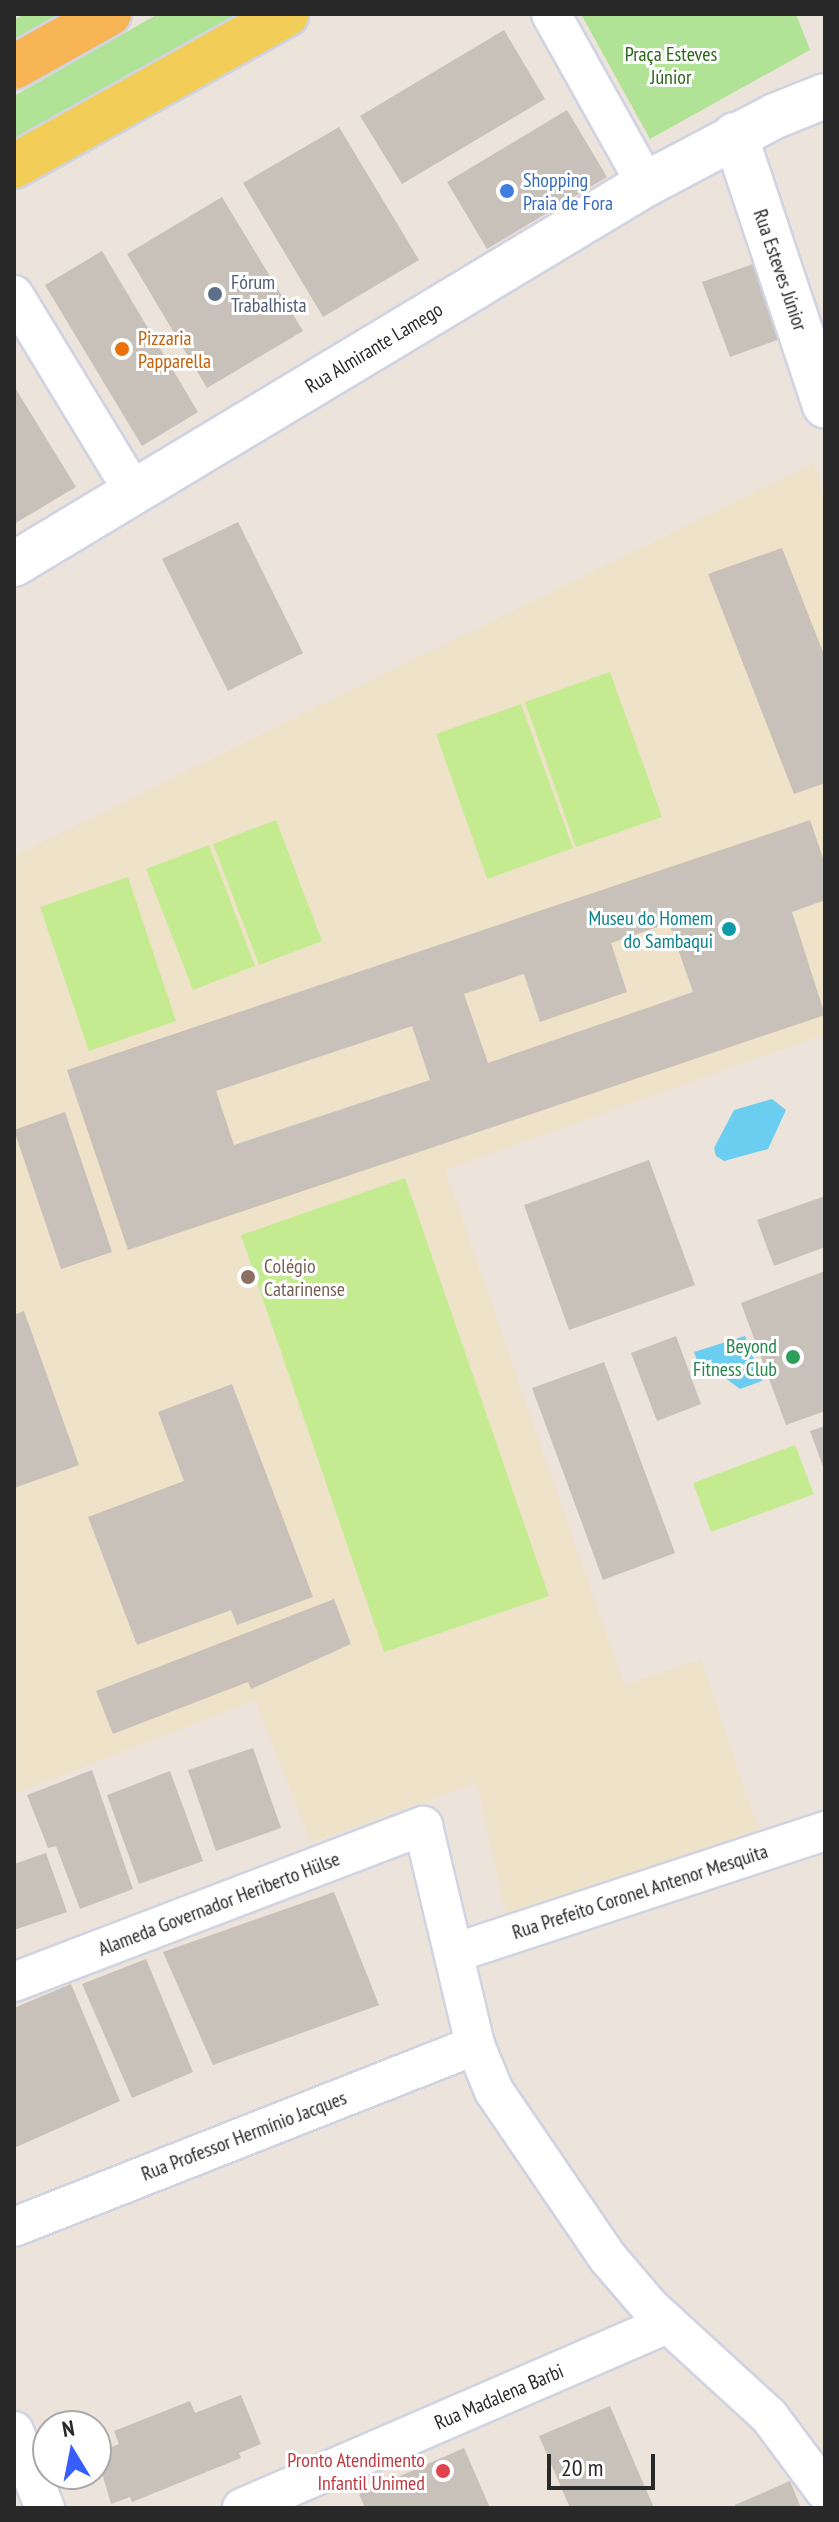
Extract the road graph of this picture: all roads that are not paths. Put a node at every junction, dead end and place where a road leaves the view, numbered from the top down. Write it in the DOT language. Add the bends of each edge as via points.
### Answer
graph roads {
  1 [pos="109,14"];
  2 [pos="287,14"];
  3 [pos="551,14"];
  4 [pos="14,67"];
  5 [pos="825,96"];
  6 [pos="735,135"];
  7 [pos="14,166"];
  8 [pos="646,184"];
  9 [pos="14,295"];
  10 [pos="825,405"];
  11 [pos="134,492"];
  12 [pos="14,564"];
  13 [pos="825,1831"];
  14 [pos="454,1953"];
  15 [pos="14,1982"];
  16 [pos="475,2045"];
  17 [pos="14,2227"];
  18 [pos="668,2324"];
  19 [pos="14,2431"];
  20 [pos="825,2491"];
  21 [pos="45,2508"];
  22 [pos="242,2508"];
  1 -- 4 [label="highway"];
  2 -- 7 [label="main road"];
  3 -- 8 [label="street"];
  5 -- 6 [label="main road, Rua Almirante Lamego"];
  6 -- 8 [label="main road, Rua Almirante Lamego"];
  6 -- 10 [label="main road, Rua Esteves Júnior"];
  8 -- 11 [label="main road, Rua Almirante Lamego"];
  9 -- 11 [label="street"];
  11 -- 12 [label="main road, Rua Almirante Lamego"];
  13 -- 14 [label="street, Rua Prefeito Coronel Antenor Mesquita"];
  14 -- 15 [label="street, Alameda Governador Heriberto Hülse" via="423,1826"];
  14 -- 16 [label="street"];
  16 -- 17 [label="street, Rua Professor Hermínio Jacques"];
  16 -- 18 [label="street" via="494,2091 608,2258"];
  18 -- 20 [label="street" via="769,2416"];
  18 -- 22 [label="street, Rua Madalena Barbi"];
  19 -- 21 [label="street"];
}
